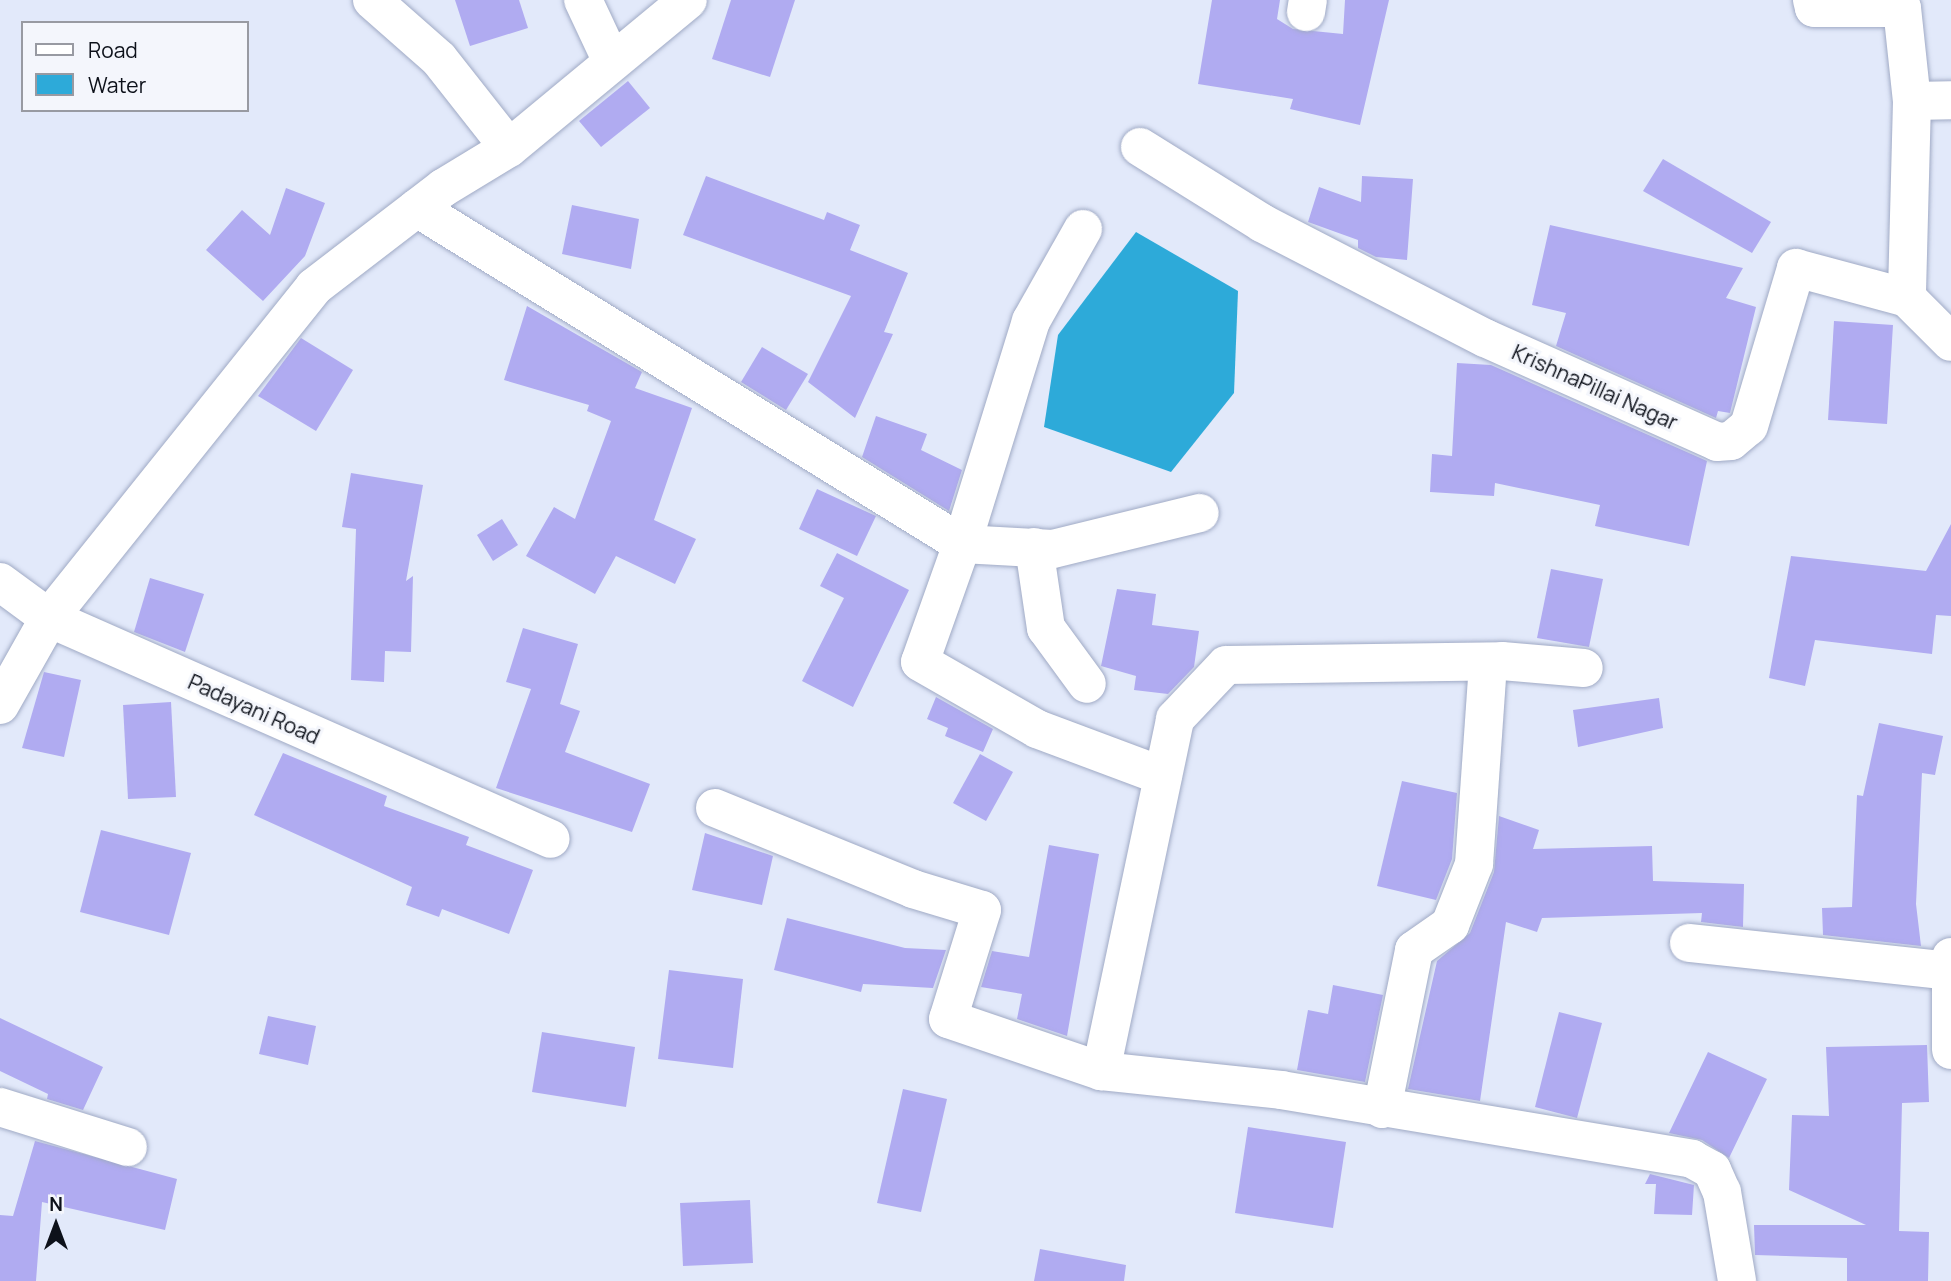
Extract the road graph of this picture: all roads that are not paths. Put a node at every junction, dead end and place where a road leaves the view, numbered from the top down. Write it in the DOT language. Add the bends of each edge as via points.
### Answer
graph roads {
  1 [pos="372,0"];
  2 [pos="583,0"];
  3 [pos="688,0"];
  4 [pos="1812,0"];
  5 [pos="612,62"];
  6 [pos="1951,100"];
  7 [pos="1912,101"];
  8 [pos="1140,147"];
  9 [pos="509,148"];
  10 [pos="417,208"];
  11 [pos="1083,229"];
  12 [pos="1908,298"];
  13 [pos="1951,342"];
  14 [pos="1200,513"];
  15 [pos="962,544"];
  16 [pos="1034,547"];
  17 [pos="0,582"];
  18 [pos="49,618"];
  19 [pos="1488,662"];
  20 [pos="1584,668"];
  21 [pos="1087,684"];
  22 [pos="0,705"];
  23 [pos="1163,776"];
  24 [pos="715,808"];
  25 [pos="551,839"];
  26 [pos="1689,943"];
  27 [pos="1950,964"];
  28 [pos="1951,1050"];
  29 [pos="1101,1071"];
  30 [pos="0,1107"];
  31 [pos="1382,1109"];
  32 [pos="128,1147"];
  33 [pos="1737,1281"];
  1 -- 9 [label="street" via="439,59"];
  2 -- 5 [label="street"];
  3 -- 5 [label="street"];
  4 -- 7 [label="street" via="1814,8 1902,8"];
  5 -- 9 [label="street"];
  6 -- 7 [label="street"];
  7 -- 12 [label="street"];
  8 -- 12 [label="street, KrishnaPillai Nagar" via="1262,223 1472,331 1717,442 1731,441 1749,426 1796,268"];
  9 -- 10 [label="street"];
  10 -- 15 [label="street"];
  10 -- 18 [label="street" via="314,287"];
  11 -- 15 [label="street" via="1031,321"];
  12 -- 13 [label="street"];
  14 -- 16 [label="street" via="1053,549"];
  15 -- 16 [label="street"];
  15 -- 23 [label="street" via="920,662 1037,729"];
  16 -- 21 [label="street" via="1046,628"];
  17 -- 18 [label="street, Padayani Road"];
  18 -- 22 [label="street"];
  18 -- 25 [label="street, Padayani Road"];
  19 -- 20 [label="street"];
  19 -- 23 [label="street" via="1226,665 1175,719"];
  19 -- 31 [label="street" via="1474,864 1450,925 1414,950"];
  23 -- 29 [label="street"];
  24 -- 29 [label="street" via="913,889 982,910 948,1019"];
  26 -- 27 [label="street"];
  27 -- 28 [label="street"];
  29 -- 31 [label="street" via="1281,1090"];
  30 -- 32 [label="street"];
  31 -- 33 [label="street" via="1692,1159 1712,1170 1722,1192"];
}
